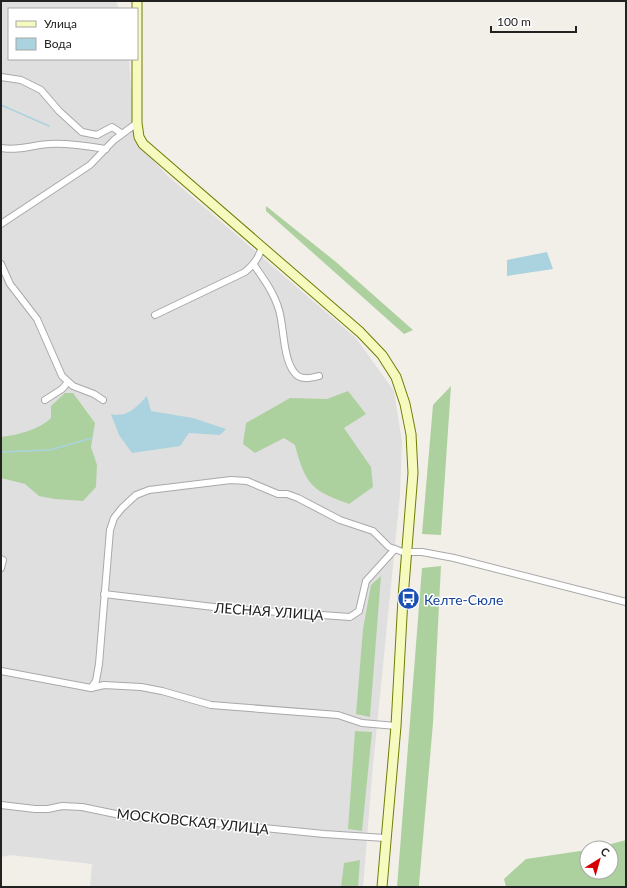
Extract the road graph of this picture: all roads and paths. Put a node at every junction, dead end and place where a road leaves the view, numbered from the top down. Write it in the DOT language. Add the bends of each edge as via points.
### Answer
graph roads {
  1 [pos="137,60"];
  2 [pos="1,77"];
  3 [pos="137,123"];
  4 [pos="122,133"];
  5 [pos="1,148"];
  6 [pos="106,149"];
  7 [pos="1,224"];
  8 [pos="262,246"];
  9 [pos="1,264"];
  10 [pos="254,265"];
  11 [pos="154,315"];
  12 [pos="319,376"];
  13 [pos="68,382"];
  14 [pos="45,400"];
  15 [pos="103,400"];
  16 [pos="395,549"];
  17 [pos="407,551"];
  18 [pos="1,559"];
  19 [pos="1,568"];
  20 [pos="104,594"];
  21 [pos="626,602"];
  22 [pos="1,671"];
  23 [pos="91,688"];
  24 [pos="396,726"];
  25 [pos="1,805"];
  26 [pos="385,838"];
  27 [pos="382,887"];
  1 -- 3 [label="street"];
  2 -- 4 [label="street" via="21,80 41,90 59,112 82,132 97,135 112,127"];
  3 -- 4 [label="street"];
  3 -- 8 [label="street" via="143,144"];
  4 -- 6 [label="street"];
  5 -- 6 [label="street" via="16,150 56,144 79,144"];
  6 -- 7 [label="street" via="90,165"];
  8 -- 10 [label="street" via="260,256"];
  8 -- 17 [label="street" via="360,332 382,355 396,377 411,434 413,473"];
  9 -- 13 [label="street" via="10,284 37,319 62,376"];
  10 -- 11 [label="street" via="245,272"];
  10 -- 12 [label="street" via="277,302 287,355 294,372 308,379"];
  13 -- 14 [label="street"];
  13 -- 15 [label="street"];
  16 -- 17 [label="street"];
  16 -- 20 [label="street, ЛЕСНАЯ УЛИЦА" via="366,582 359,611 350,617 254,611"];
  16 -- 20 [label="street" via="389,547 373,531 340,520 298,498 278,494 247,481 231,480 149,490 136,495 114,518 110,530"];
  17 -- 21 [label="street" via="454,558"];
  17 -- 24 [label="street"];
  18 -- 19 [label="street"];
  20 -- 23 [label="street" via="96,681"];
  22 -- 23 [label="street"];
  23 -- 24 [label="street" via="104,685 141,687 211,705 338,715 362,722"];
  24 -- 26 [label="street"];
  25 -- 26 [label="street, МОСКОВСКАЯ УЛИЦА" via="35,809 82,807 130,817"];
  26 -- 27 [label="street"];
}
